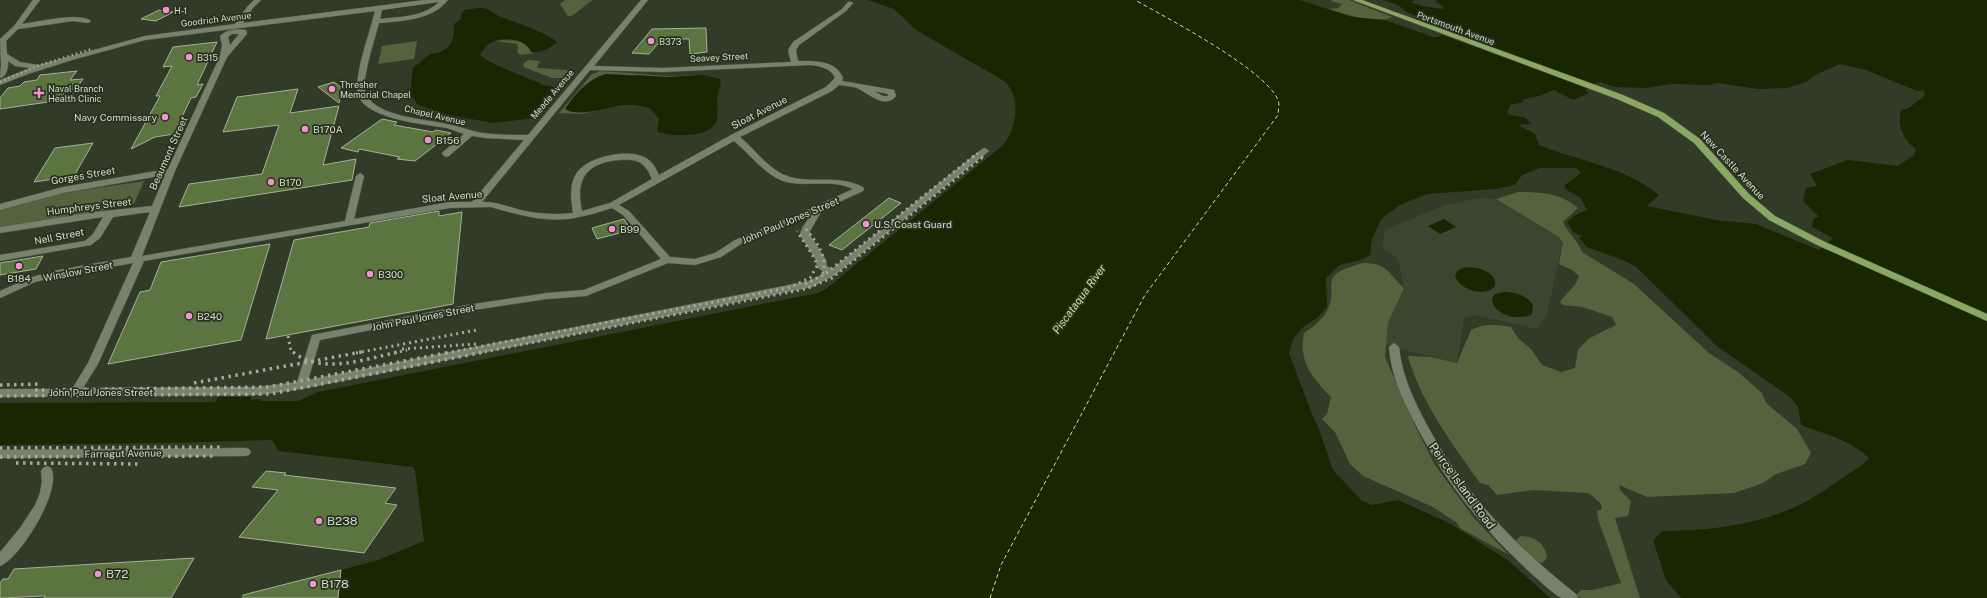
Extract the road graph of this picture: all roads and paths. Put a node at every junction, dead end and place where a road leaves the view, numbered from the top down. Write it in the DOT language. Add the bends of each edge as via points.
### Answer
graph roads {
  1 [pos="37,0"];
  2 [pos="258,0"];
  3 [pos="441,0"];
  4 [pos="445,0"];
  5 [pos="645,0"];
  6 [pos="1356,0"];
  7 [pos="850,3"];
  8 [pos="379,8"];
  9 [pos="88,20"];
  10 [pos="376,21"];
  11 [pos="238,25"];
  12 [pos="16,27"];
  13 [pos="4,55"];
  14 [pos="1505,55"];
  15 [pos="224,56"];
  16 [pos="794,64"];
  17 [pos="40,67"];
  18 [pos="588,68"];
  19 [pos="0,76"];
  20 [pos="838,82"];
  21 [pos="0,83"];
  22 [pos="862,88"];
  23 [pos="470,133"];
  24 [pos="734,137"];
  25 [pos="529,138"];
  26 [pos="985,151"];
  27 [pos="446,154"];
  28 [pos="171,172"];
  29 [pos="360,176"];
  30 [pos="657,180"];
  31 [pos="476,203"];
  32 [pos="613,205"];
  33 [pos="0,207"];
  34 [pos="156,208"];
  35 [pos="818,209"];
  36 [pos="109,215"];
  37 [pos="578,215"];
  38 [pos="349,222"];
  39 [pos="0,230"];
  40 [pos="0,258"];
  41 [pos="137,259"];
  42 [pos="667,260"];
  43 [pos="832,273"];
  44 [pos="0,295"];
  45 [pos="1987,318"];
  46 [pos="1394,347"];
  47 [pos="301,385"];
  48 [pos="75,392"];
  49 [pos="0,393"];
  50 [pos="245,452"];
  51 [pos="0,454"];
  52 [pos="47,471"];
  53 [pos="0,562"];
  54 [pos="1571,598"];
  1 -- 12 [label="street"];
  2 -- 11 [label="street" via="249,8"];
  3 -- 8 [label="street, Goodrich Avenue"];
  4 -- 10 [label="street" via="438,7 418,15"];
  5 -- 18 [label="street, Meade Avenue"];
  6 -- 14 [label="main road, Portsmouth Avenue"];
  7 -- 16 [label="street" via="796,44 792,50"];
  8 -- 10 [label="street, Chapel Avenue"];
  8 -- 11 [label="street, Goodrich Avenue"];
  9 -- 12 [label="street" via="73,19"];
  10 -- 23 [label="street, Chapel Avenue" via="363,69 361,94 366,100 376,109 389,114"];
  11 -- 17 [label="street, Goodrich Avenue" via="136,40"];
  12 -- 13 [label="street" via="2,40"];
  13 -- 17 [label="street" via="18,64"];
  13 -- 19 [label="street" via="5,65"];
  14 -- 45 [label="main road, New Castle Avenue" via="1642,106 1678,126 1697,141 1757,206 1772,218 1820,243"];
  15 -- 28 [label="street, Beaumont Street"];
  16 -- 18 [label="street, Seavey Street" via="663,70"];
  16 -- 20 [label="street, Seavey Street" via="817,63 827,66 838,73"];
  17 -- 21 [label="street, Goodrich Avenue"];
  18 -- 25 [label="street, Meade Avenue"];
  20 -- 22 [label="street"];
  20 -- 24 [label="street, Sloat Avenue"];
  23 -- 25 [label="street, Chapel Avenue"];
  23 -- 27 [label="street"];
  24 -- 30 [label="street, Sloat Avenue"];
  24 -- 35 [label="street, John Paul Jones Street" via="764,165 786,179 846,183 860,189"];
  25 -- 31 [label="street, Meade Avenue"];
  26 -- 43 [label="street"];
  28 -- 33 [label="street, Gorges Street" via="68,189"];
  28 -- 34 [label="street, Beaumont Street"];
  29 -- 38 [label="street"];
  30 -- 32 [label="street, Sloat Avenue"];
  30 -- 37 [label="street" via="648,164 641,159 621,157 598,160 590,164 575,185 574,201"];
  31 -- 37 [label="street, Sloat Avenue" via="498,205 536,216"];
  31 -- 38 [label="street, Sloat Avenue"];
  32 -- 37 [label="street, Sloat Avenue"];
  32 -- 42 [label="street" via="626,213"];
  34 -- 36 [label="street, Humphreys Street"];
  34 -- 41 [label="street, Beaumont Street"];
  35 -- 42 [label="street, John Paul Jones Street" via="738,242 718,256 695,262"];
  35 -- 43 [label="street" via="817,215 807,228 806,235 822,267"];
  36 -- 39 [label="street, Humphreys Street"];
  36 -- 40 [label="street, Nell Street" via="97,236 88,243"];
  38 -- 41 [label="street, Sloat Avenue"];
  41 -- 44 [label="street, Winslow Street" via="43,276"];
  41 -- 48 [label="street, Beaumont Street" via="93,364"];
  42 -- 47 [label="street, John Paul Jones Street" via="586,293 528,298 316,337"];
  43 -- 47 [label="street" via="815,284 787,290"];
  46 -- 54 [label="street, Peirce Island Road" via="1396,368 1404,393 1431,444 1453,478 1493,530 1531,566"];
  47 -- 48 [label="street, John Paul Jones Street" via="258,391"];
  48 -- 49 [label="street, John Paul Jones Street"];
  50 -- 51 [label="street, Farragut Avenue"];
  52 -- 53 [label="street" via="47,488 41,505"];
}
